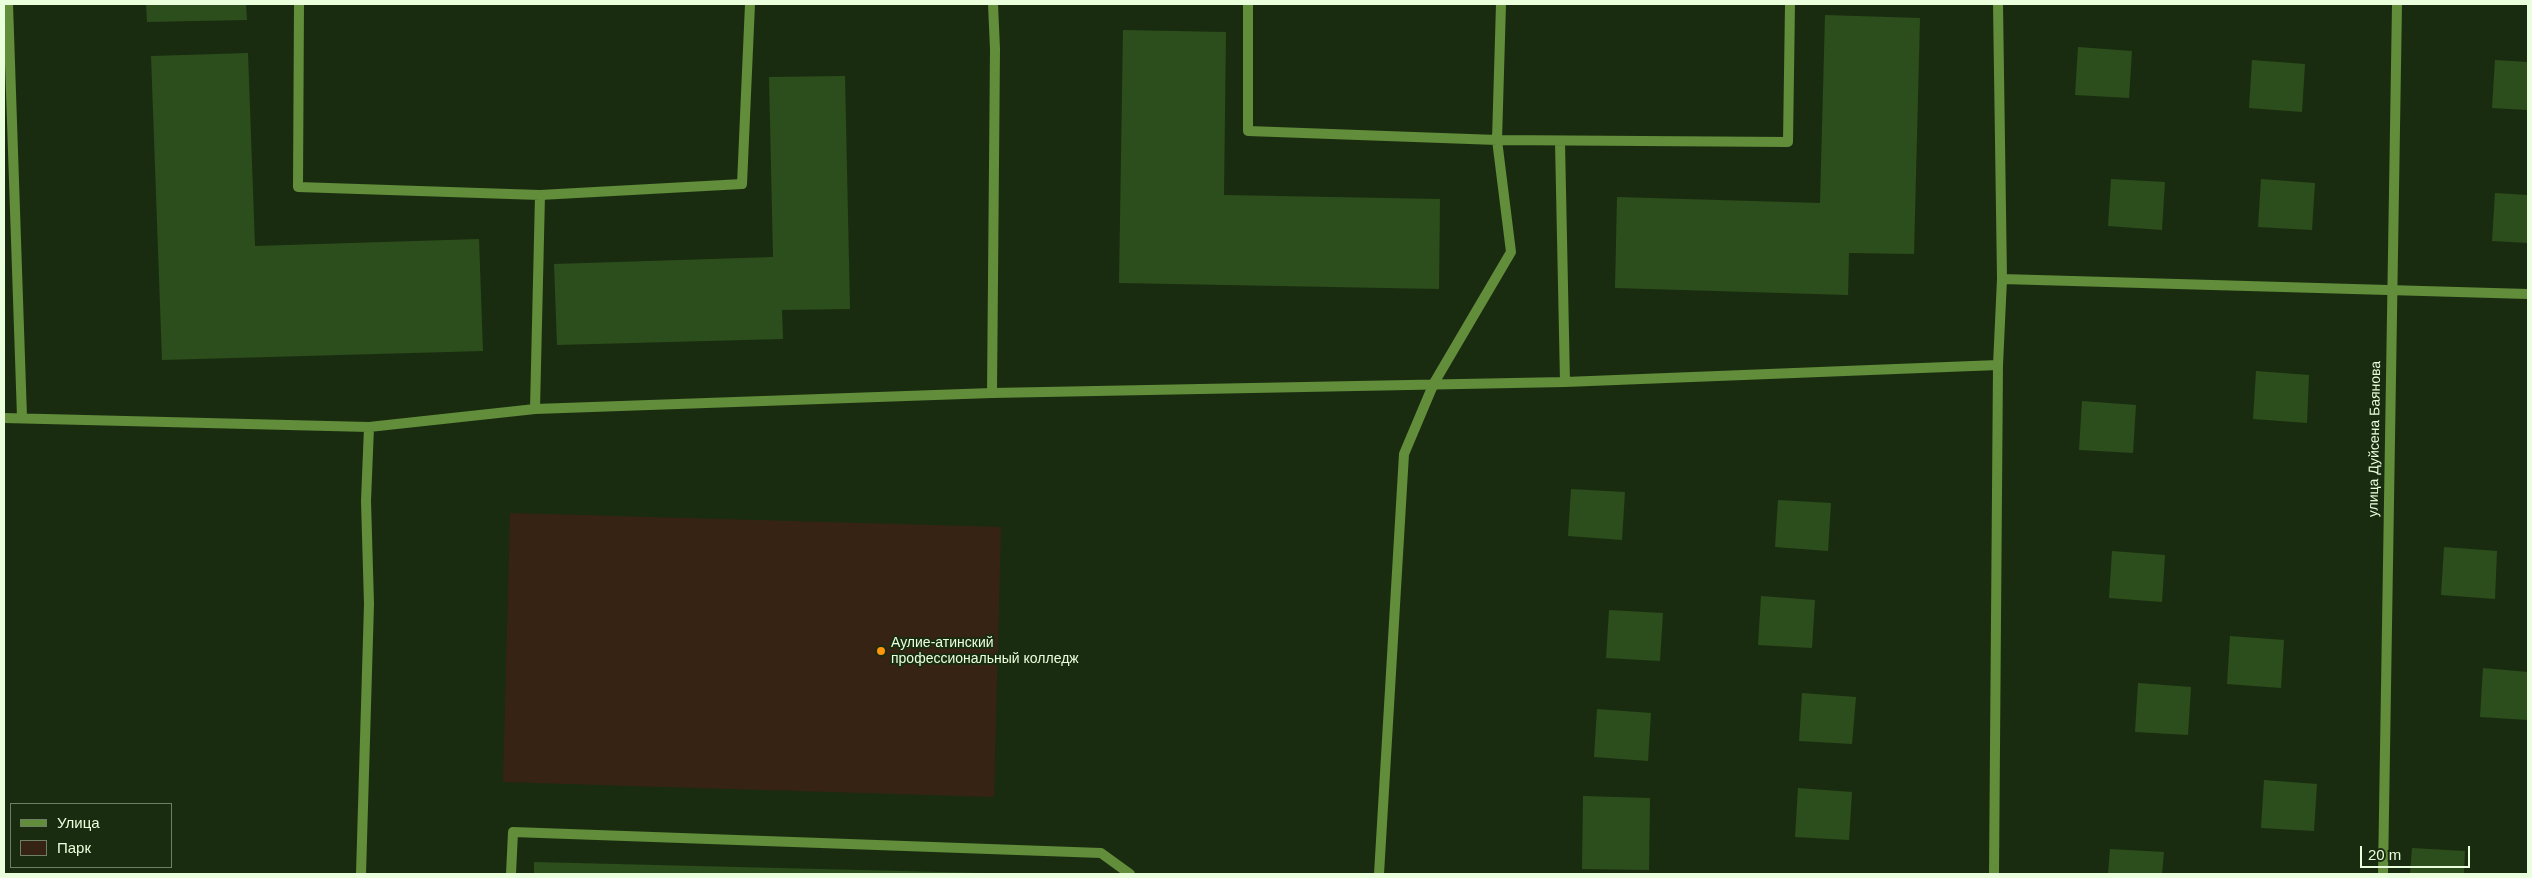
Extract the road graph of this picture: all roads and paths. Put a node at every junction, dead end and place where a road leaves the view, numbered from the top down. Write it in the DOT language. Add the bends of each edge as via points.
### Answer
graph roads {
  1 [pos="8,4"];
  2 [pos="299,4"];
  3 [pos="750,4"];
  4 [pos="993,4"];
  5 [pos="1248,4"];
  6 [pos="1501,4"];
  7 [pos="1790,4"];
  8 [pos="1998,4"];
  9 [pos="2397,4"];
  10 [pos="1497,140"];
  11 [pos="1560,142"];
  12 [pos="540,195"];
  13 [pos="2002,279"];
  14 [pos="2391,289"];
  15 [pos="2528,294"];
  16 [pos="1998,365"];
  17 [pos="1565,382"];
  18 [pos="1434,383"];
  19 [pos="992,393"];
  20 [pos="535,409"];
  21 [pos="22,417"];
  22 [pos="4,418"];
  23 [pos="369,427"];
  24 [pos="361,874"];
  25 [pos="511,874"];
  26 [pos="1130,874"];
  27 [pos="1379,874"];
  28 [pos="1994,874"];
  29 [pos="2383,874"];
  1 -- 21 [label="street"];
  2 -- 12 [label="street" via="298,187"];
  3 -- 12 [label="street" via="742,184"];
  4 -- 19 [label="street"];
  5 -- 10 [label="street" via="1248,130"];
  6 -- 10 [label="street"];
  7 -- 11 [label="street" via="1788,142"];
  8 -- 13 [label="street"];
  9 -- 14 [label="street, улица Дуйсена Баянова"];
  10 -- 11 [label="street"];
  10 -- 18 [label="street" via="1511,252"];
  11 -- 17 [label="street"];
  12 -- 20 [label="street"];
  13 -- 14 [label="street"];
  13 -- 16 [label="street"];
  14 -- 15 [label="street"];
  14 -- 29 [label="street, улица Дуйсена Баянова"];
  16 -- 17 [label="street"];
  16 -- 28 [label="street"];
  17 -- 18 [label="street"];
  18 -- 19 [label="street"];
  18 -- 27 [label="street" via="1404,454"];
  19 -- 20 [label="street"];
  20 -- 23 [label="street"];
  21 -- 22 [label="street"];
  21 -- 23 [label="street"];
  23 -- 24 [label="street" via="366,501 369,604"];
  25 -- 26 [label="street" via="513,832 1101,853"];
}
